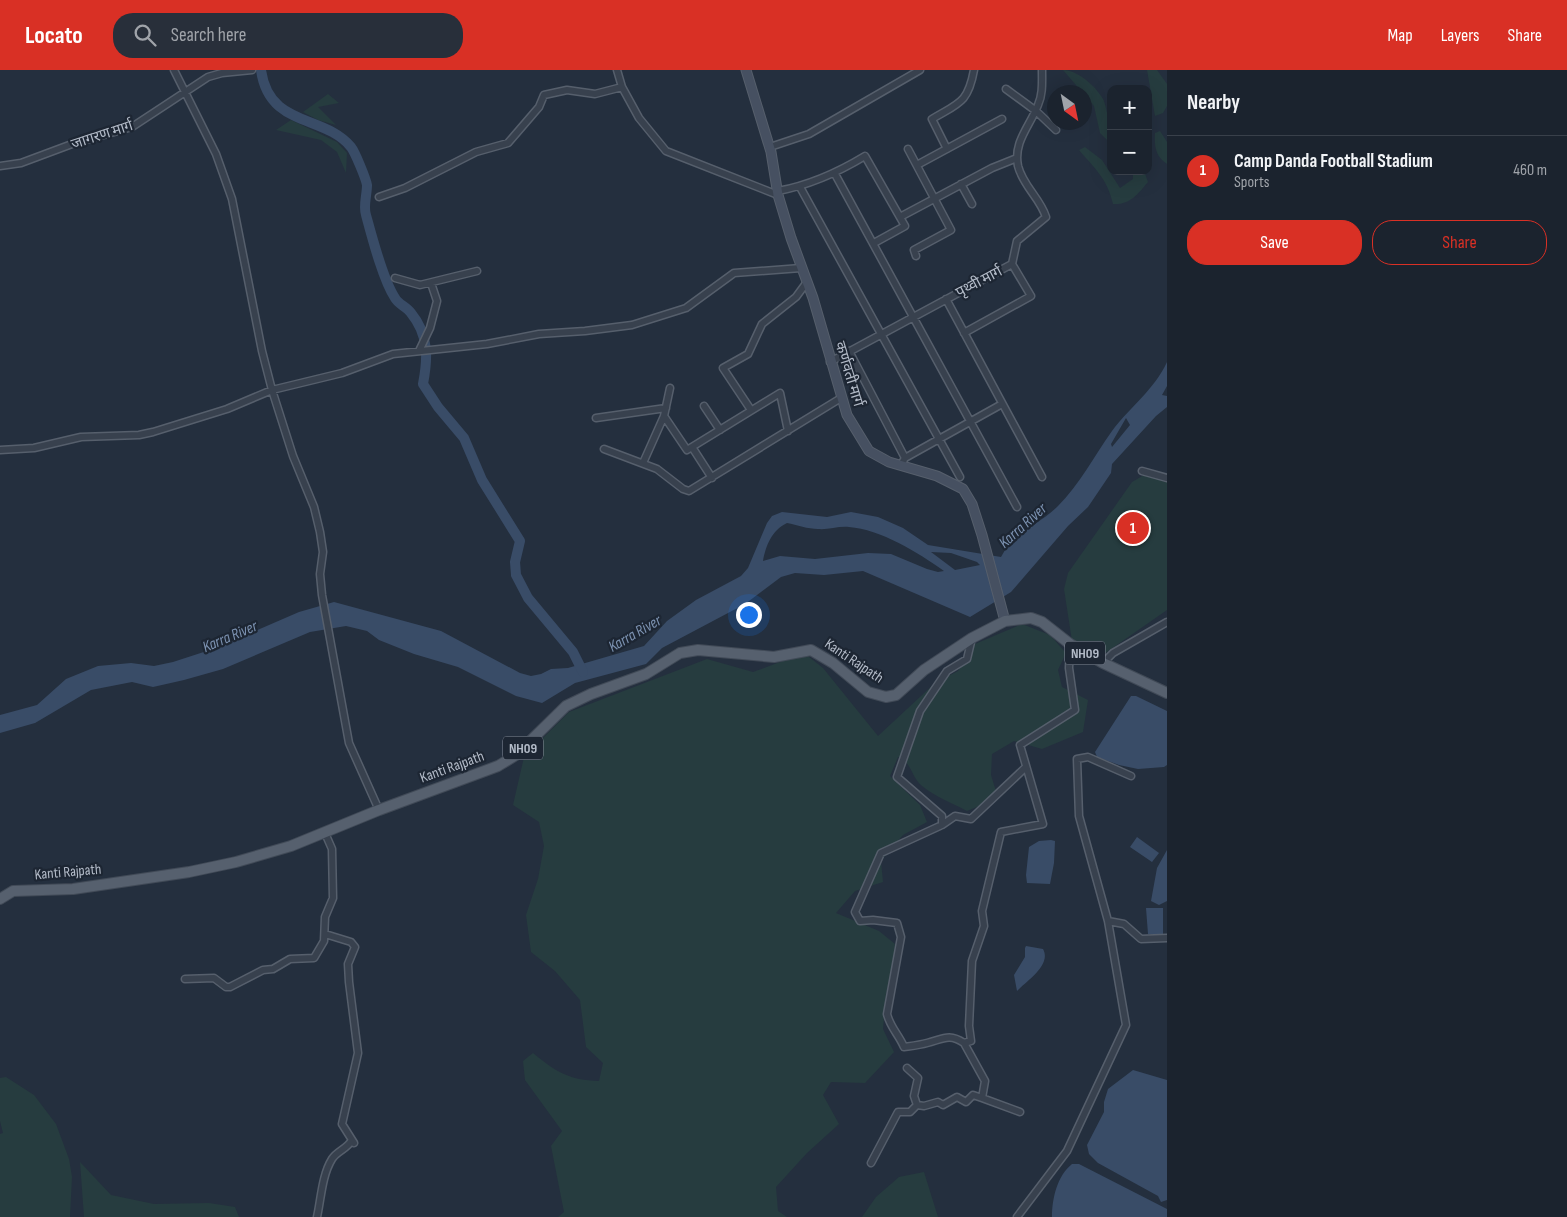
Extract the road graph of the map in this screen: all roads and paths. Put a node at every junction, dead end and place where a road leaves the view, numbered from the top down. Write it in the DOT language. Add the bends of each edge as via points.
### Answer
graph roads {
  1 [pos="174,70"];
  2 [pos="252,70"];
  3 [pos="617,70"];
  4 [pos="746,70"];
  5 [pos="920,70"];
  6 [pos="974,70"];
  7 [pos="1042,70"];
  8 [pos="622,87"];
  9 [pos="1006,89"];
  10 [pos="185,94"];
  11 [pos="1036,111"];
  12 [pos="1002,119"];
  13 [pos="1047,121"];
  14 [pos="770,147"];
  15 [pos="908,149"];
  16 [pos="947,149"];
  17 [pos="1017,158"];
  18 [pos="917,165"];
  19 [pos="0,166"];
  20 [pos="835,174"];
  21 [pos="961,184"];
  22 [pos="800,187"];
  23 [pos="778,193"];
  24 [pos="379,197"];
  25 [pos="934,198"];
  26 [pos="972,204"];
  27 [pos="900,218"];
  28 [pos="874,243"];
  29 [pos="916,256"];
  30 [pos="1012,264"];
  31 [pos="801,268"];
  32 [pos="477,271"];
  33 [pos="395,278"];
  34 [pos="807,282"];
  35 [pos="430,283"];
  36 [pos="946,299"];
  37 [pos="914,316"];
  38 [pos="964,333"];
  39 [pos="881,334"];
  40 [pos="420,351"];
  41 [pos="849,351"];
  42 [pos="830,362"];
  43 [pos="670,388"];
  44 [pos="272,390"];
  45 [pos="841,398"];
  46 [pos="1002,404"];
  47 [pos="704,406"];
  48 [pos="666,408"];
  49 [pos="751,410"];
  50 [pos="664,416"];
  51 [pos="596,418"];
  52 [pos="971,422"];
  53 [pos="720,430"];
  54 [pos="788,431"];
  55 [pos="939,439"];
  56 [pos="692,447"];
  57 [pos="604,449"];
  58 [pos="0,450"];
  59 [pos="903,461"];
  60 [pos="643,464"];
  61 [pos="1142,471"];
  62 [pos="960,477"];
  63 [pos="1042,477"];
  64 [pos="712,478"];
  65 [pos="1167,478"];
  66 [pos="1017,507"];
  67 [pos="1005,621"];
  68 [pos="1167,622"];
  69 [pos="972,638"];
  70 [pos="1070,644"];
  71 [pos="1103,663"];
  72 [pos="1167,693"];
  73 [pos="1026,767"];
  74 [pos="1131,776"];
  75 [pos="379,810"];
  76 [pos="942,825"];
  77 [pos="325,833"];
  78 [pos="0,899"];
  79 [pos="1108,921"];
  80 [pos="325,934"];
  81 [pos="1167,938"];
  82 [pos="185,978"];
  83 [pos="964,1043"];
  84 [pos="907,1068"];
  85 [pos="982,1098"];
  86 [pos="917,1105"];
  87 [pos="1020,1112"];
  88 [pos="871,1163"];
  89 [pos="317,1217"];
  90 [pos="1017,1217"];
  1 -- 10 [label="street"];
  2 -- 10 [label="street, जागरण मार्ग" via="208,77"];
  3 -- 8 [label="street"];
  4 -- 14 [label="main road, कर्णवती मार्ग"];
  5 -- 14 [label="street" via="809,134"];
  6 -- 16 [label="street" via="965,98 932,119"];
  7 -- 11 [label="street, पृथ्वी मार्ग"];
  8 -- 23 [label="street" via="639,118 666,151"];
  8 -- 24 [label="street" via="595,94 567,90 544,96 539,107 508,143 476,152 406,188"];
  9 -- 11 [label="street"];
  10 -- 19 [label="street, जागरण मार्ग" via="132,127 21,163"];
  10 -- 44 [label="street" via="216,154 232,199"];
  11 -- 13 [label="street"];
  11 -- 17 [label="street, पृथ्वी मार्ग" via="1020,138"];
  12 -- 16 [label="street"];
  14 -- 23 [label="main road, कर्णवती मार्ग"];
  15 -- 18 [label="street"];
  16 -- 18 [label="street"];
  17 -- 21 [label="street"];
  17 -- 30 [label="street, पृथ्वी मार्ग" via="1028,190 1046,217 1017,242"];
  18 -- 25 [label="street"];
  20 -- 22 [label="street"];
  20 -- 27 [label="street" via="865,156"];
  20 -- 28 [label="street"];
  21 -- 25 [label="street"];
  21 -- 26 [label="street"];
  22 -- 23 [label="street"];
  22 -- 39 [label="street"];
  23 -- 31 [label="main road, कर्णवती मार्ग"];
  25 -- 27 [label="street"];
  25 -- 29 [label="street" via="951,230 914,250"];
  27 -- 28 [label="street" via="905,226"];
  28 -- 37 [label="street"];
  30 -- 36 [label="street, पृथ्वी मार्ग"];
  30 -- 38 [label="street" via="1031,296"];
  31 -- 34 [label="main road, कर्णवती मार्ग"];
  31 -- 40 [label="street" via="734,273 686,308 632,325"];
  32 -- 35 [label="street"];
  33 -- 35 [label="street" via="420,286"];
  34 -- 42 [label="main road, कर्णवती मार्ग"];
  34 -- 49 [label="street" via="796,297 762,324 748,354 723,368"];
  35 -- 40 [label="street" via="437,301"];
  36 -- 37 [label="street, पृथ्वी मार्ग"];
  36 -- 38 [label="street"];
  37 -- 39 [label="street, पृथ्वी मार्ग"];
  37 -- 52 [label="street"];
  38 -- 46 [label="street"];
  39 -- 41 [label="street, पृथ्वी मार्ग"];
  39 -- 55 [label="street"];
  40 -- 44 [label="street" via="393,354 342,373"];
  41 -- 42 [label="street, पृथ्वी मार्ग"];
  41 -- 59 [label="street"];
  42 -- 45 [label="main road, कर्णवती मार्ग"];
  43 -- 48 [label="street"];
  44 -- 58 [label="street" via="211,415 153,432 81,437 34,448"];
  44 -- 75 [label="street" via="320,532 322,595 349,744"];
  45 -- 54 [label="street"];
  45 -- 59 [label="main road, कर्णवती मार्ग" via="846,415 869,451"];
  46 -- 52 [label="street"];
  46 -- 63 [label="street"];
  47 -- 53 [label="street"];
  48 -- 50 [label="street"];
  48 -- 51 [label="street"];
  49 -- 53 [label="street"];
  49 -- 54 [label="street" via="780,393"];
  50 -- 56 [label="street" via="687,450"];
  50 -- 60 [label="street"];
  52 -- 55 [label="street"];
  52 -- 66 [label="street"];
  53 -- 56 [label="street"];
  54 -- 64 [label="street"];
  55 -- 59 [label="street"];
  55 -- 62 [label="street"];
  56 -- 64 [label="street"];
  57 -- 60 [label="street"];
  59 -- 67 [label="main road, कर्णवती मार्ग" via="963,489 972,504 982,535"];
  60 -- 64 [label="street" via="657,469 689,491"];
  61 -- 65 [label="street"];
  67 -- 69 [label="main road, Kanti Rajpath / NH09"];
  67 -- 70 [label="main road, NH09" via="1031,618 1042,622"];
  68 -- 71 [label="street" via="1121,648"];
  69 -- 75 [label="main road, Kanti Rajpath / NH09" via="924,670 896,696 886,697 868,692 833,663 811,650 774,657 698,650 680,653 646,674 566,706 516,755 498,766"];
  69 -- 76 [label="street" via="967,659 947,671 920,711 897,777 942,816"];
  70 -- 71 [label="main road, NH09"];
  70 -- 73 [label="street" via="1069,668 1075,710 1020,746"];
  71 -- 72 [label="main road, NH09"];
  73 -- 76 [label="street" via="971,819 955,816"];
  73 -- 83 [label="street" via="1043,824 1001,832 982,911 984,926 972,961 971,1041"];
  74 -- 79 [label="street" via="1088,757 1077,759 1079,816"];
  75 -- 77 [label="main road, Kanti Rajpath / NH09"];
  76 -- 83 [label="street" via="882,853 855,912 860,921 897,923 901,937 887,1014 904,1047 944,1036 956,1037"];
  77 -- 78 [label="main road, Kanti Rajpath / NH09" via="236,862 189,872 73,889 13,891"];
  77 -- 80 [label="street" via="332,850 333,898 325,918"];
  79 -- 81 [label="street" via="1124,924 1141,939"];
  79 -- 90 [label="street" via="1126,1024 1067,1151"];
  80 -- 82 [label="street" via="314,958 290,959 230,987 214,978"];
  80 -- 89 [label="street" via="352,942 355,947 348,964 358,1053 342,1124 353,1141 332,1159"];
  83 -- 85 [label="street" via="985,1081"];
  84 -- 86 [label="street" via="918,1078 914,1096"];
  85 -- 86 [label="street" via="973,1095 966,1102 957,1098 943,1105 938,1102"];
  85 -- 87 [label="street"];
  86 -- 88 [label="street" via="910,1112 898,1112"];
}
